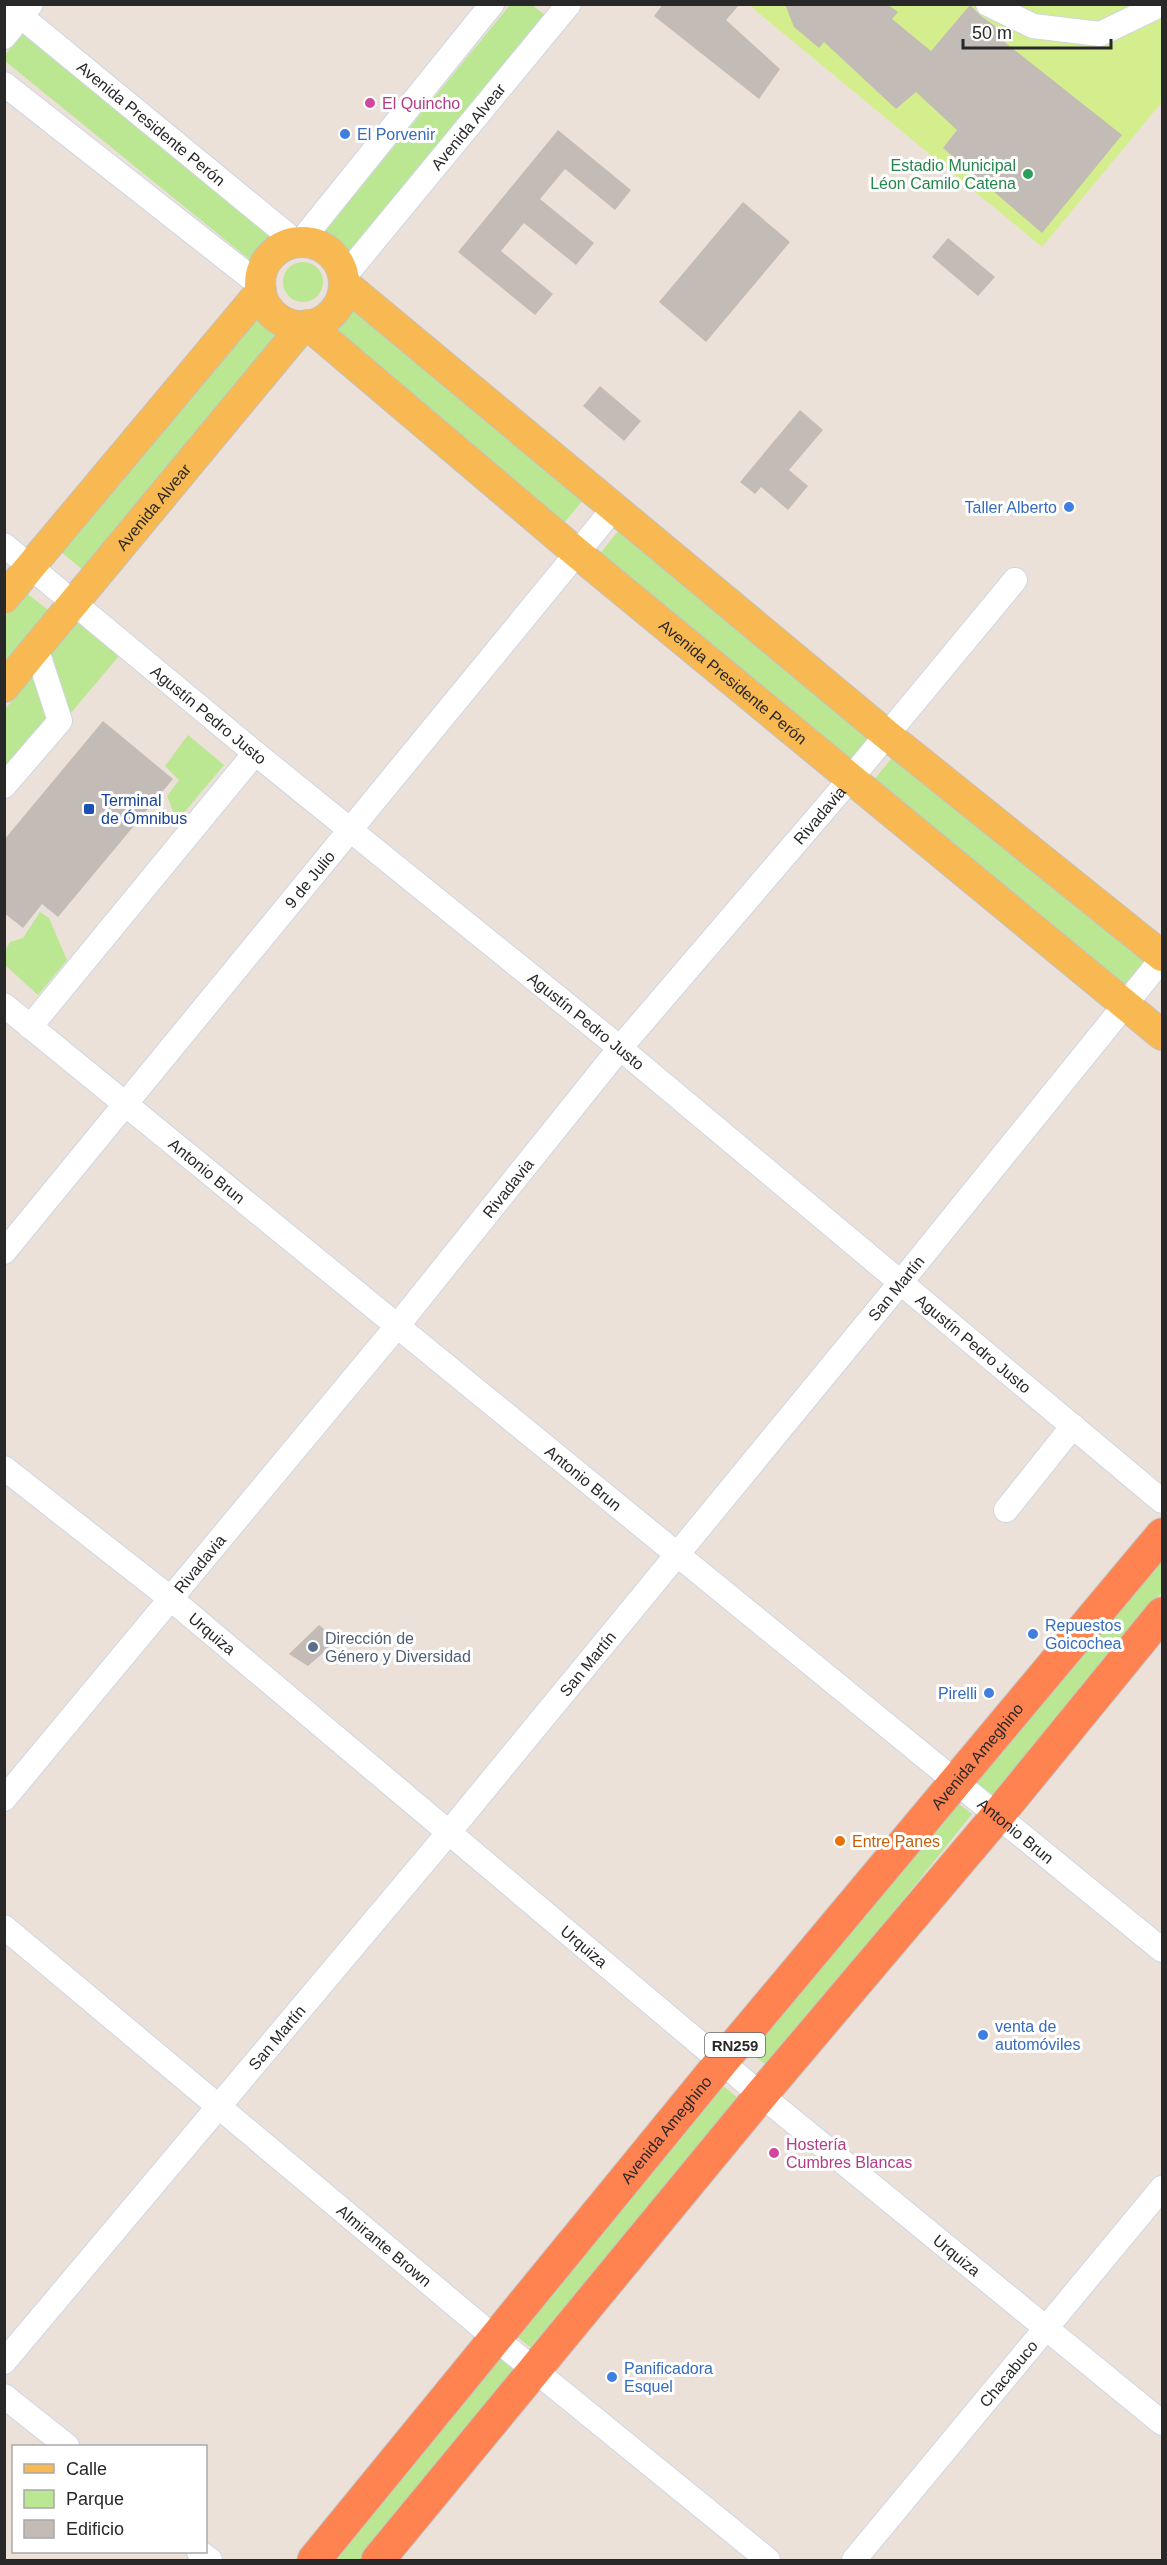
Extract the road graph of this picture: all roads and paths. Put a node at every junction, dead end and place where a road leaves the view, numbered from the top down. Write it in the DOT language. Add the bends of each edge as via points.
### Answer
graph roads {
  1 [pos="492,4"];
  2 [pos="988,4"];
  3 [pos="1161,4"];
  4 [pos="567,5"];
  5 [pos="20,9"];
  6 [pos="4,37"];
  7 [pos="4,84"];
  8 [pos="298,242"];
  9 [pos="344,281"];
  10 [pos="260,288"];
  11 [pos="305,326"];
  12 [pos="614,508"];
  13 [pos="4,545"];
  14 [pos="577,553"];
  15 [pos="31,567"];
  16 [pos="1016,580"];
  17 [pos="4,598"];
  18 [pos="74,603"];
  19 [pos="36,648"];
  20 [pos="4,687"];
  21 [pos="887,735"];
  22 [pos="255,753"];
  23 [pos="852,777"];
  24 [pos="4,786"];
  25 [pos="351,830"];
  26 [pos="1162,958"];
  27 [pos="4,1005"];
  28 [pos="1127,1005"];
  29 [pos="30,1027"];
  30 [pos="1162,1035"];
  31 [pos="620,1048"];
  32 [pos="126,1104"];
  33 [pos="4,1252"];
  34 [pos="901,1282"];
  35 [pos="398,1325"];
  36 [pos="1073,1426"];
  37 [pos="4,1468"];
  38 [pos="1162,1501"];
  39 [pos="1006,1510"];
  40 [pos="1162,1535"];
  41 [pos="678,1554"];
  42 [pos="170,1598"];
  43 [pos="1162,1614"];
  44 [pos="957,1782"];
  45 [pos="4,1799"];
  46 [pos="998,1815"];
  47 [pos="450,1831"];
  48 [pos="4,1927"];
  49 [pos="1162,1950"];
  50 [pos="722,2061"];
  51 [pos="761,2095"];
  52 [pos="218,2108"];
  53 [pos="1162,2188"];
  54 [pos="1047,2328"];
  55 [pos="495,2338"];
  56 [pos="4,2362"];
  57 [pos="536,2371"];
  58 [pos="4,2396"];
  59 [pos="1162,2423"];
  60 [pos="66,2445"];
  61 [pos="314,2560"];
  62 [pos="378,2560"];
  63 [pos="768,2560"];
  64 [pos="854,2560"];
  1 -- 8 [label="street"];
  2 -- 3 [label="street" via="1033,26 1100,34"];
  4 -- 9 [label="street, Avenida Alvear"];
  5 -- 6 [label="street"];
  5 -- 8 [label="street, Avenida Presidente Perón"];
  7 -- 10 [label="street"];
  8 -- 9 [label="main road" via="322,246 331,252 339,261"];
  8 -- 10 [label="main road" via="270,256 264,265"];
  9 -- 11 [label="main road" via="339,305 332,314"];
  9 -- 12 [label="main road"];
  10 -- 11 [label="main road" via="272,314 290,324"];
  10 -- 15 [label="main road"];
  11 -- 14 [label="main road, Avenida Presidente Perón"];
  11 -- 18 [label="main road, Avenida Alvear"];
  12 -- 14 [label="street, 9 de Julio"];
  12 -- 21 [label="main road"];
  13 -- 15 [label="street, Agustín Pedro Justo"];
  14 -- 23 [label="main road, Avenida Presidente Perón"];
  14 -- 25 [label="street, 9 de Julio"];
  15 -- 17 [label="main road"];
  15 -- 18 [label="street, Agustín Pedro Justo"];
  16 -- 21 [label="street, Rivadavia"];
  18 -- 19 [label="main road, Avenida Alvear"];
  18 -- 22 [label="street, Agustín Pedro Justo"];
  19 -- 20 [label="main road, Avenida Alvear"];
  19 -- 24 [label="street" via="60,721"];
  21 -- 23 [label="street, Rivadavia"];
  21 -- 26 [label="main road"];
  22 -- 25 [label="street, Agustín Pedro Justo"];
  22 -- 29 [label="street"];
  23 -- 28 [label="main road, Avenida Presidente Perón"];
  23 -- 31 [label="street, Rivadavia"];
  25 -- 31 [label="street, Agustín Pedro Justo"];
  25 -- 32 [label="street, 9 de Julio"];
  26 -- 28 [label="street, San Martín"];
  27 -- 29 [label="street, Antonio Brun"];
  28 -- 30 [label="main road, Avenida Presidente Perón"];
  28 -- 34 [label="street, San Martín"];
  29 -- 32 [label="street, Antonio Brun"];
  31 -- 34 [label="street, Agustín Pedro Justo"];
  31 -- 35 [label="street, Rivadavia"];
  32 -- 33 [label="street, 9 de Julio"];
  32 -- 35 [label="street, Antonio Brun"];
  34 -- 36 [label="street, Agustín Pedro Justo"];
  34 -- 41 [label="street, San Martín"];
  35 -- 41 [label="street, Antonio Brun"];
  35 -- 42 [label="street, Rivadavia"];
  36 -- 38 [label="street, Agustín Pedro Justo"];
  36 -- 39 [label="street"];
  37 -- 42 [label="street, Urquiza"];
  40 -- 44 [label="highway, Avenida Ameghino / RN259"];
  41 -- 44 [label="street, Antonio Brun"];
  41 -- 47 [label="street, San Martín"];
  42 -- 45 [label="street, Rivadavia"];
  42 -- 47 [label="street, Urquiza"];
  43 -- 46 [label="highway, RN259"];
  44 -- 46 [label="street, Antonio Brun"];
  44 -- 50 [label="highway, Avenida Ameghino / RN259"];
  46 -- 49 [label="street, Antonio Brun"];
  46 -- 51 [label="highway, RN259"];
  47 -- 50 [label="street, Urquiza"];
  47 -- 52 [label="street, San Martín"];
  48 -- 52 [label="street, Almirante Brown"];
  50 -- 51 [label="street, Urquiza"];
  50 -- 55 [label="highway, Avenida Ameghino / RN259"];
  51 -- 54 [label="street, Urquiza"];
  51 -- 57 [label="highway, RN259"];
  52 -- 55 [label="street, Almirante Brown"];
  52 -- 56 [label="street, San Martín"];
  53 -- 54 [label="street, Chacabuco"];
  54 -- 59 [label="street, Urquiza"];
  54 -- 64 [label="street, Chacabuco"];
  55 -- 57 [label="street, Almirante Brown"];
  55 -- 61 [label="highway, Avenida Ameghino / RN259"];
  57 -- 62 [label="highway, RN259"];
  57 -- 63 [label="street, Almirante Brown"];
  58 -- 60 [label="street"];
}
